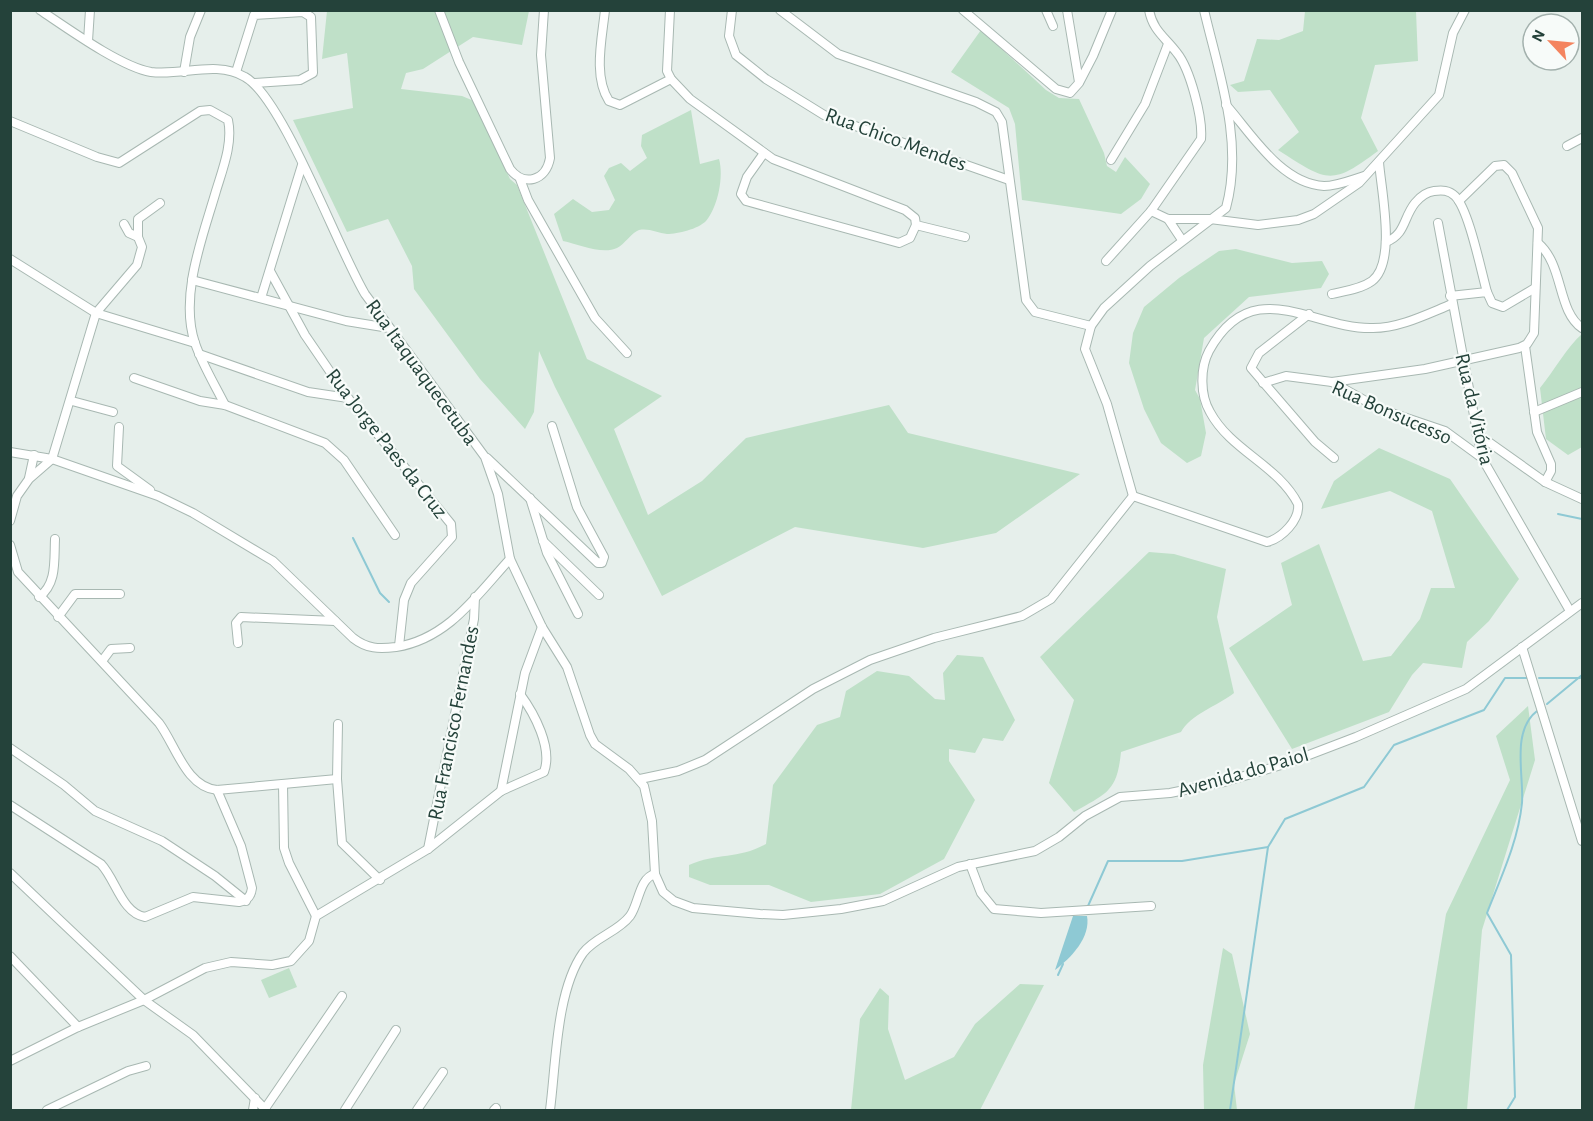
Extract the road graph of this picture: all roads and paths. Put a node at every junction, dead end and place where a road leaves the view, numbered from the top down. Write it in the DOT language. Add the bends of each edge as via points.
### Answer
graph roads {
  1 [pos="40,10"];
  2 [pos="90,10"];
  3 [pos="201,10"];
  4 [pos="439,10"];
  5 [pos="543,10"];
  6 [pos="605,10"];
  7 [pos="670,10"];
  8 [pos="732,10"];
  9 [pos="780,10"];
  10 [pos="963,10"];
  11 [pos="1046,10"];
  12 [pos="1067,10"];
  13 [pos="1112,10"];
  14 [pos="1149,10"];
  15 [pos="1204,10"];
  16 [pos="1465,10"];
  17 [pos="254,13"];
  18 [pos="1053,26"];
  19 [pos="88,41"];
  20 [pos="1168,44"];
  21 [pos="184,72"];
  22 [pos="236,72"];
  23 [pos="671,79"];
  24 [pos="255,83"];
  25 [pos="1079,83"];
  26 [pos="1226,104"];
  27 [pos="10,121"];
  28 [pos="1582,138"];
  29 [pos="1567,146"];
  30 [pos="764,153"];
  31 [pos="1111,160"];
  32 [pos="1379,162"];
  33 [pos="302,165"];
  34 [pos="1364,176"];
  35 [pos="520,179"];
  36 [pos="1009,180"];
  37 [pos="1459,201"];
  38 [pos="160,203"];
  39 [pos="1151,211"];
  40 [pos="1167,219"];
  41 [pos="1210,219"];
  42 [pos="1438,223"];
  43 [pos="124,224"];
  44 [pos="916,225"];
  45 [pos="138,237"];
  46 [pos="965,237"];
  47 [pos="1182,240"];
  48 [pos="1386,242"];
  49 [pos="1538,243"];
  50 [pos="10,259"];
  51 [pos="1106,261"];
  52 [pos="270,271"];
  53 [pos="192,280"];
  54 [pos="1535,288"];
  55 [pos="1487,292"];
  56 [pos="1332,294"];
  57 [pos="261,298"];
  58 [pos="1451,300"];
  59 [pos="289,305"];
  60 [pos="96,313"];
  61 [pos="1308,314"];
  62 [pos="1091,326"];
  63 [pos="389,328"];
  64 [pos="1582,328"];
  65 [pos="195,343"];
  66 [pos="1525,346"];
  67 [pos="627,353"];
  68 [pos="199,354"];
  69 [pos="1463,361"];
  70 [pos="134,378"];
  71 [pos="1332,382"];
  72 [pos="1263,383"];
  73 [pos="1582,392"];
  74 [pos="348,398"];
  75 [pos="72,401"];
  76 [pos="225,405"];
  77 [pos="113,412"];
  78 [pos="1534,412"];
  79 [pos="552,426"];
  80 [pos="118,427"];
  81 [pos="1476,433"];
  82 [pos="10,452"];
  83 [pos="34,455"];
  84 [pos="485,457"];
  85 [pos="1334,458"];
  86 [pos="1482,458"];
  87 [pos="52,459"];
  88 [pos="29,479"];
  89 [pos="513,481"];
  90 [pos="1545,482"];
  91 [pos="498,494"];
  92 [pos="158,496"];
  93 [pos="1133,496"];
  94 [pos="529,498"];
  95 [pos="1582,499"];
  96 [pos="10,521"];
  97 [pos="395,535"];
  98 [pos="56,539"];
  99 [pos="543,541"];
  100 [pos="10,545"];
  101 [pos="510,559"];
  102 [pos="120,594"];
  103 [pos="599,595"];
  104 [pos="476,596"];
  105 [pos="39,597"];
  106 [pos="1582,603"];
  107 [pos="1570,611"];
  108 [pos="578,614"];
  109 [pos="58,616"];
  110 [pos="335,621"];
  111 [pos="542,627"];
  112 [pos="238,642"];
  113 [pos="399,646"];
  114 [pos="1522,647"];
  115 [pos="130,648"];
  116 [pos="102,661"];
  117 [pos="520,694"];
  118 [pos="338,724"];
  119 [pos="10,748"];
  120 [pos="640,778"];
  121 [pos="338,779"];
  122 [pos="283,784"];
  123 [pos="217,790"];
  124 [pos="501,791"];
  125 [pos="10,805"];
  126 [pos="1582,841"];
  127 [pos="428,849"];
  128 [pos="970,864"];
  129 [pos="10,873"];
  130 [pos="655,874"];
  131 [pos="380,880"];
  132 [pos="246,901"];
  133 [pos="1151,906"];
  134 [pos="316,916"];
  135 [pos="11,960"];
  136 [pos="342,996"];
  137 [pos="144,1000"];
  138 [pos="78,1026"];
  139 [pos="396,1030"];
  140 [pos="10,1061"];
  141 [pos="146,1066"];
  142 [pos="442,1072"];
  143 [pos="255,1098"];
  144 [pos="47,1110"];
  145 [pos="253,1110"];
  146 [pos="265,1110"];
  147 [pos="345,1110"];
  148 [pos="417,1110"];
  149 [pos="550,1110"];
  1 -- 19 [label="street, Rua Itaquaquecetuba"];
  2 -- 19 [label="street"];
  3 -- 21 [label="street" via="190,37"];
  4 -- 35 [label="street" via="510,169"];
  5 -- 35 [label="street" via="541,55 550,158 539,177"];
  6 -- 23 [label="street" via="600,61 602,85 609,101 621,105"];
  7 -- 23 [label="street" via="666,53"];
  8 -- 36 [label="street, Rua Chico Mendes" via="729,36 736,55 824,115"];
  9 -- 36 [label="street" via="838,54 996,112 1002,122"];
  10 -- 25 [label="street" via="1056,89 1070,93"];
  11 -- 18 [label="street"];
  12 -- 25 [label="street"];
  13 -- 25 [label="street"];
  14 -- 20 [label="street" via="1155,29"];
  15 -- 26 [label="street"];
  16 -- 32 [label="street" via="1454,33 1439,95"];
  17 -- 22 [label="street"];
  17 -- 24 [label="street" via="303,12 311,17 314,68 310,76 300,80"];
  19 -- 21 [label="street, Rua Itaquaquecetuba" via="148,72"];
  20 -- 31 [label="street" via="1145,104"];
  20 -- 39 [label="street" via="1188,74 1201,138"];
  21 -- 22 [label="street, Rua Itaquaquecetuba"];
  22 -- 24 [label="street, Rua Itaquaquecetuba"];
  23 -- 30 [label="street" via="690,99"];
  24 -- 33 [label="street, Rua Itaquaquecetuba" via="275,109"];
  26 -- 34 [label="street" via="1278,164 1302,180 1323,186"];
  26 -- 41 [label="street" via="1234,161 1231,188 1226,208"];
  27 -- 53 [label="street" via="97,158 119,163 200,111 210,110 228,120 231,132 225,163"];
  28 -- 29 [label="street"];
  30 -- 44 [label="street" via="905,210 915,218"];
  30 -- 44 [label="street" via="747,177 742,198 899,243 910,238"];
  32 -- 34 [label="street"];
  32 -- 48 [label="street"];
  33 -- 52 [label="street"];
  33 -- 63 [label="street, Rua Itaquaquecetuba" via="349,267"];
  34 -- 41 [label="street" via="1332,202 1298,220 1258,225"];
  35 -- 67 [label="street" via="595,318"];
  36 -- 62 [label="street" via="1029,307 1044,315"];
  37 -- 48 [label="street" via="1445,190 1429,192 1414,204 1402,231"];
  37 -- 49 [label="street" via="1495,166 1504,165 1512,172 1536,218"];
  37 -- 55 [label="street"];
  38 -- 45 [label="street" via="138,219"];
  39 -- 40 [label="street"];
  39 -- 51 [label="street"];
  40 -- 41 [label="street"];
  40 -- 47 [label="street"];
  41 -- 47 [label="street"];
  42 -- 58 [label="street, Rua da Vitória"];
  43 -- 45 [label="street" via="129,233"];
  44 -- 46 [label="street"];
  45 -- 60 [label="street" via="141,247 137,266"];
  47 -- 62 [label="street" via="1104,308"];
  48 -- 56 [label="street" via="1377,276 1362,286"];
  49 -- 54 [label="street"];
  49 -- 64 [label="street" via="1552,259 1564,300"];
  50 -- 60 [label="street"];
  52 -- 57 [label="street"];
  52 -- 59 [label="street, Rua Jorge Paes da Cruz"];
  53 -- 57 [label="street"];
  53 -- 65 [label="street"];
  54 -- 55 [label="street" via="1499,308"];
  54 -- 66 [label="street" via="1534,333"];
  55 -- 58 [label="street"];
  57 -- 59 [label="street"];
  58 -- 61 [label="street" via="1394,326 1376,328"];
  58 -- 69 [label="street, Rua da Vitória"];
  59 -- 63 [label="street"];
  59 -- 74 [label="street, Rua Jorge Paes da Cruz"];
  60 -- 65 [label="street"];
  60 -- 75 [label="street"];
  61 -- 72 [label="street" via="1252,363 1252,370"];
  61 -- 93 [label="street" via="1270,308 1229,324 1208,354 1202,386 1210,414 1232,442 1277,477 1295,498 1299,509 1288,527 1267,542"];
  62 -- 93 [label="street" via="1085,349 1107,404"];
  63 -- 84 [label="street, Rua Itaquaquecetuba"];
  65 -- 68 [label="street"];
  66 -- 69 [label="street"];
  66 -- 78 [label="street"];
  68 -- 74 [label="street" via="308,392"];
  68 -- 76 [label="street"];
  69 -- 71 [label="street"];
  69 -- 81 [label="street, Rua da Vitória"];
  70 -- 76 [label="street" via="200,401"];
  71 -- 72 [label="street, Rua Bonsucesso" via="1286,376"];
  71 -- 86 [label="street, Rua Bonsucesso" via="1380,409 1445,431"];
  72 -- 85 [label="street"];
  73 -- 78 [label="street"];
  74 -- 113 [label="street, Rua Jorge Paes da Cruz" via="451,524 452,537 418,572 404,600"];
  75 -- 77 [label="street"];
  75 -- 87 [label="street"];
  76 -- 97 [label="street" via="334,449"];
  78 -- 90 [label="street" via="1537,432 1551,464"];
  79 -- 94 [label="street" via="577,507 604,557 603,562 598,563"];
  80 -- 92 [label="street" via="118,469"];
  81 -- 86 [label="street, Rua da Vitória"];
  81 -- 90 [label="street"];
  82 -- 83 [label="street"];
  83 -- 87 [label="street"];
  83 -- 88 [label="street"];
  84 -- 89 [label="street"];
  84 -- 91 [label="street, Rua Itaquaquecetuba"];
  86 -- 107 [label="street, Rua da Vitória"];
  87 -- 88 [label="street"];
  87 -- 92 [label="street"];
  88 -- 96 [label="street" via="17,496"];
  89 -- 91 [label="street"];
  89 -- 94 [label="street"];
  90 -- 95 [label="street"];
  91 -- 101 [label="street, Rua Itaquaquecetuba"];
  92 -- 110 [label="street" via="273,561"];
  93 -- 120 [label="street" via="1051,599 1036,609 870,660 813,689 705,760 678,771"];
  94 -- 99 [label="street"];
  98 -- 105 [label="street" via="52,581 49,590"];
  99 -- 103 [label="street"];
  99 -- 108 [label="street"];
  100 -- 105 [label="street" via="18,572"];
  101 -- 104 [label="street"];
  101 -- 111 [label="street, Rua Itaquaquecetuba"];
  102 -- 109 [label="street" via="75,594"];
  104 -- 113 [label="street" via="443,630 418,643"];
  104 -- 127 [label="street, Rua Francisco Fernandes"];
  105 -- 109 [label="street"];
  106 -- 107 [label="street, Avenida do Paiol"];
  107 -- 114 [label="street, Avenida do Paiol"];
  109 -- 116 [label="street"];
  110 -- 112 [label="street" via="241,617 236,623"];
  110 -- 113 [label="street" via="368,648"];
  111 -- 117 [label="street"];
  111 -- 120 [label="street, Rua Itaquaquecetuba" via="567,667 595,744"];
  114 -- 126 [label="street"];
  114 -- 128 [label="street, Avenida do Paiol" via="1466,689 1356,737 1224,782 1170,793 1120,797 1035,851"];
  115 -- 116 [label="street" via="111,650"];
  116 -- 123 [label="street" via="159,723 195,781 205,789"];
  117 -- 124 [label="street"];
  117 -- 124 [label="street" via="536,722 546,767 539,776"];
  118 -- 121 [label="street"];
  119 -- 132 [label="street" via="94,811 162,841"];
  120 -- 130 [label="street" via="652,821"];
  121 -- 122 [label="street"];
  121 -- 131 [label="street" via="342,843"];
  122 -- 123 [label="street"];
  122 -- 134 [label="street" via="284,848"];
  123 -- 132 [label="street" via="241,846 252,888"];
  124 -- 127 [label="street"];
  125 -- 132 [label="street" via="101,864 110,873 126,906 139,916 153,915 193,897"];
  127 -- 131 [label="street"];
  128 -- 130 [label="street, Avenida do Paiol" via="933,876 883,901 783,915 682,905 663,892"];
  128 -- 133 [label="street" via="981,893 994,909 1041,913"];
  129 -- 137 [label="street"];
  130 -- 149 [label="street" via="647,878 631,915 590,946 578,961 562,1012"];
  131 -- 134 [label="street"];
  134 -- 137 [label="street" via="309,940 291,961 272,965 216,964"];
  135 -- 138 [label="street"];
  136 -- 146 [label="street"];
  137 -- 138 [label="street"];
  137 -- 143 [label="street" via="193,1035"];
  138 -- 140 [label="street"];
  139 -- 147 [label="street"];
  141 -- 144 [label="street"];
  142 -- 148 [label="street"];
  143 -- 145 [label="street"];
  143 -- 146 [label="street"];
}
